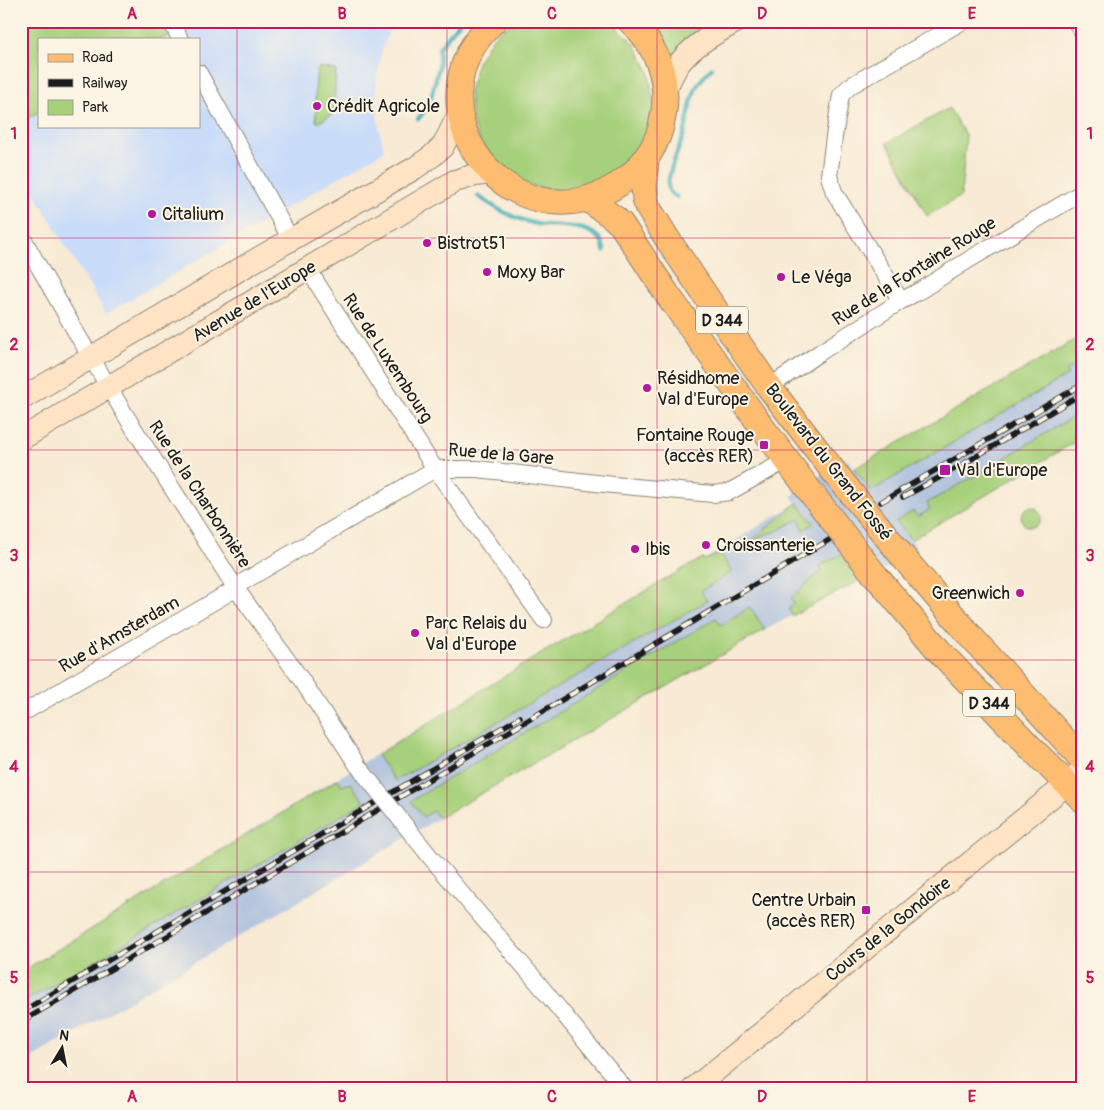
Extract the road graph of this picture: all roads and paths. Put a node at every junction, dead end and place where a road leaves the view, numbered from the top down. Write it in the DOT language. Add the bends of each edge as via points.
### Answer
graph roads {
  1 [pos="171,21"];
  2 [pos="630,21"];
  3 [pos="737,21"];
  4 [pos="963,21"];
  5 [pos="1075,21"];
  6 [pos="486,25"];
  7 [pos="1083,32"];
  8 [pos="180,38"];
  9 [pos="200,75"];
  10 [pos="665,90"];
  11 [pos="460,112"];
  12 [pos="646,159"];
  13 [pos="491,173"];
  14 [pos="1083,192"];
  15 [pos="587,199"];
  16 [pos="21,235"];
  17 [pos="291,240"];
  18 [pos="308,268"];
  19 [pos="901,301"];
  20 [pos="100,372"];
  21 [pos="769,387"];
  22 [pos="21,399"];
  23 [pos="21,423"];
  24 [pos="21,439"];
  25 [pos="787,460"];
  26 [pos="435,469"];
  27 [pos="235,587"];
  28 [pos="544,620"];
  29 [pos="21,714"];
  30 [pos="1083,760"];
  31 [pos="1078,784"];
  32 [pos="625,1089"];
  33 [pos="693,1089"];
  1 -- 8 [label="street"];
  2 -- 10 [label="main road" via="656,55"];
  3 -- 10 [label="main road" via="686,56"];
  4 -- 19 [label="street" via="850,86 841,95 829,176 834,192"];
  5 -- 7 [label="street"];
  6 -- 11 [label="main road" via="463,70"];
  9 -- 17 [label="street"];
  10 -- 12 [label="main road" via="662,125"];
  11 -- 13 [label="main road" via="470,145"];
  11 -- 17 [label="main road, Avenue de l'Europe" via="443,146 432,156"];
  12 -- 15 [label="main road" via="630,177"];
  12 -- 21 [label="main road, Boulevard du Grand Fossé / D 344" via="644,187 647,206"];
  13 -- 15 [label="main road" via="504,184 534,198 567,202"];
  13 -- 18 [label="main road, Avenue de l'Europe" via="455,181"];
  14 -- 19 [label="street, Rue de la Fontaine Rouge"];
  15 -- 25 [label="main road, Boulevard du Grand Fossé / D 344" via="621,224 667,294"];
  16 -- 20 [label="street, Rue de la Charbonnière"];
  17 -- 20 [label="main road, Avenue de l'Europe" via="242,268"];
  18 -- 20 [label="main road, Avenue de l'Europe"];
  18 -- 26 [label="street, Rue de Luxembourg"];
  19 -- 21 [label="street, Rue de la Fontaine Rouge"];
  20 -- 22 [label="main road, Avenue de l'Europe"];
  20 -- 23 [label="main road"];
  20 -- 24 [label="main road, Avenue de l'Europe"];
  20 -- 27 [label="street, Rue de la Charbonnière"];
  21 -- 30 [label="main road, Boulevard du Grand Fossé / D 344, bridge" via="903,557"];
  25 -- 26 [label="street, Rue de la Gare" via="729,492 713,494 478,469"];
  25 -- 31 [label="main road, Boulevard du Grand Fossé / D 344, bridge" via="874,574 940,652 1030,747"];
  26 -- 27 [label="street, Rue de la Gare"];
  26 -- 28 [label="street, Rue de Luxembourg"];
  27 -- 29 [label="street, Rue d'Amsterdam"];
  27 -- 32 [label="street, Rue de la Charbonnière, bridge" via="358,766"];
  31 -- 33 [label="main road, Cours de la Gondoire"];
}
